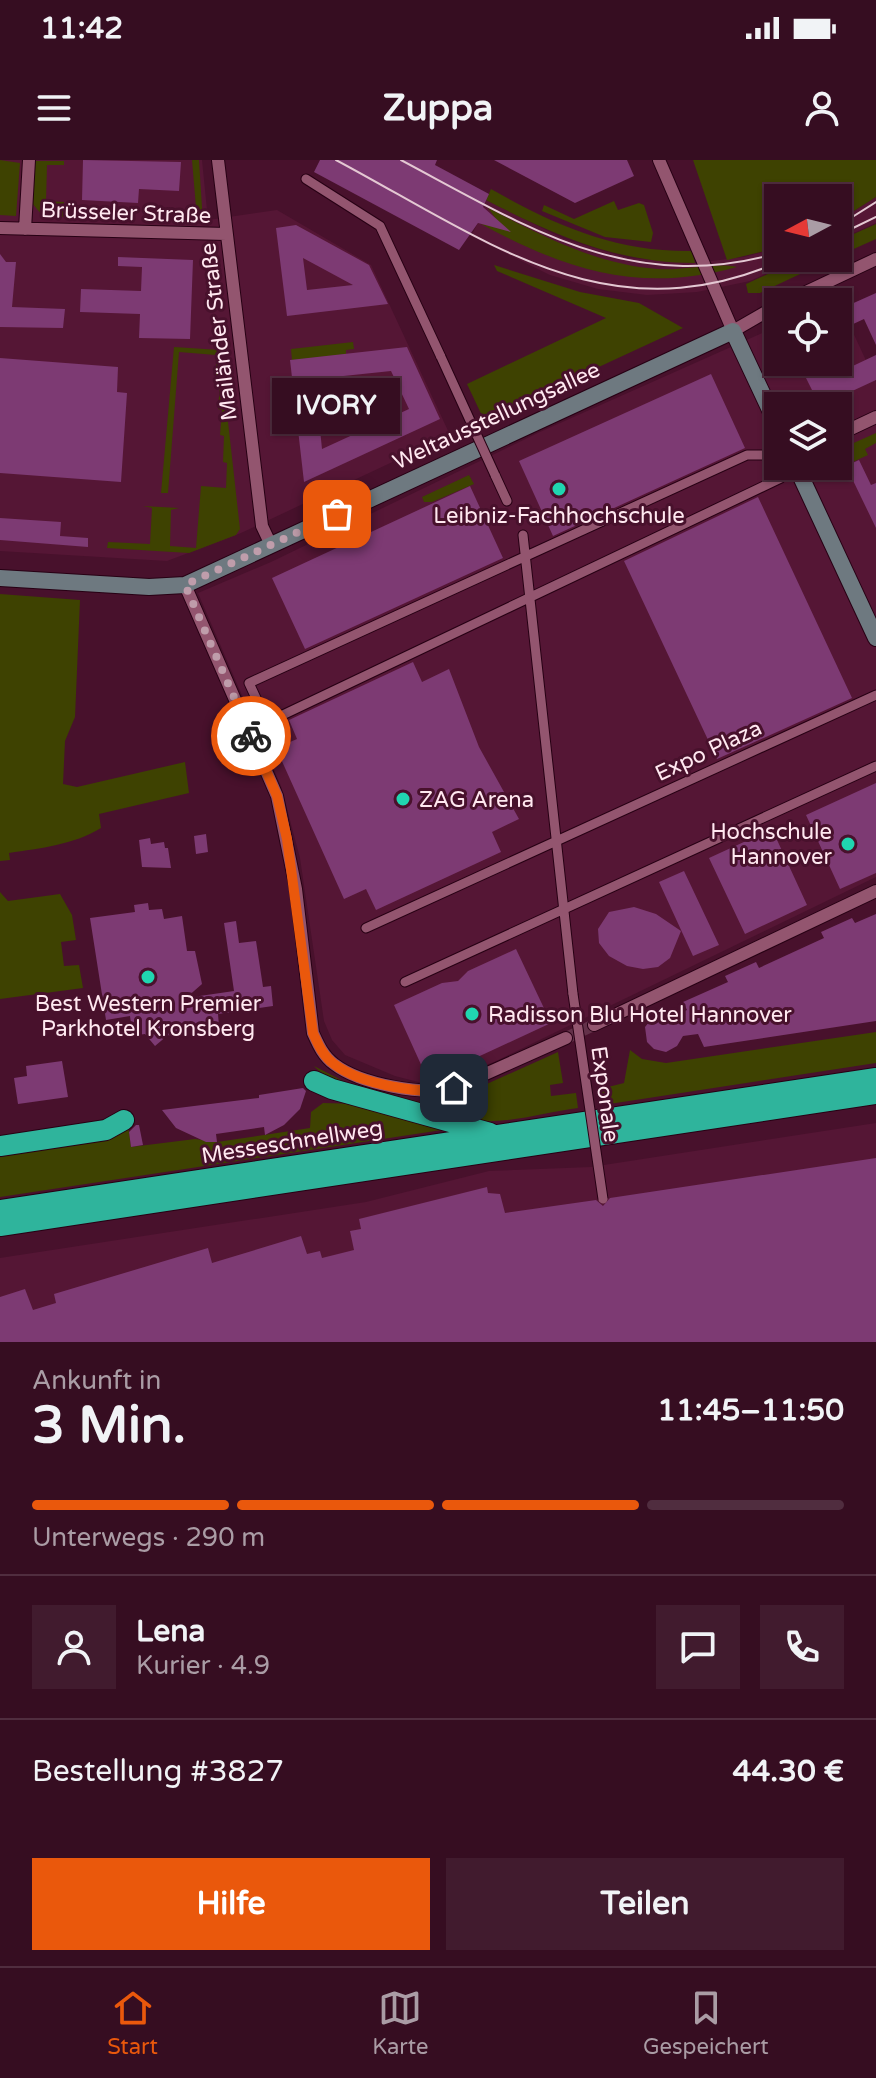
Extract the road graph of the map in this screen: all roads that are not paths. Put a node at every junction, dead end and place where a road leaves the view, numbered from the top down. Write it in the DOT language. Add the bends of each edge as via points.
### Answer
graph roads {
  1 [pos="29,160"];
  2 [pos="218,160"];
  3 [pos="659,160"];
  4 [pos="306,179"];
  5 [pos="0,228"];
  6 [pos="25,229"];
  7 [pos="226,234"];
  8 [pos="876,259"];
  9 [pos="815,288"];
  10 [pos="764,313"];
  11 [pos="733,331"];
  12 [pos="764,397"];
  13 [pos="876,417"];
  14 [pos="852,428"];
  15 [pos="764,455"];
  16 [pos="777,480"];
  17 [pos="803,480"];
  18 [pos="507,501"];
  19 [pos="523,535"];
  20 [pos="271,545"];
  21 [pos="525,556"];
  22 [pos="0,578"];
  23 [pos="185,585"];
  24 [pos="530,598"];
  25 [pos="876,638"];
  26 [pos="876,695"];
  27 [pos="267,722"];
  28 [pos="249,731"];
  29 [pos="876,766"];
  30 [pos="556,841"];
  31 [pos="876,891"];
  32 [pos="564,911"];
  33 [pos="366,928"];
  34 [pos="405,982"];
  35 [pos="594,1025"];
  36 [pos="566,1038"];
  37 [pos="876,1078"];
  38 [pos="314,1081"];
  39 [pos="876,1094"];
  40 [pos="124,1120"];
  41 [pos="497,1135"];
  42 [pos="0,1146"];
  43 [pos="603,1199"];
  44 [pos="0,1210"];
  45 [pos="0,1226"];
  1 -- 6 [label="street, Brüsseler Straße"];
  2 -- 7 [label="street, Mailänder Straße"];
  3 -- 11 [label="street"];
  4 -- 18 [label="street, bridge" via="380,226"];
  5 -- 6 [label="street, Brüsseler Straße"];
  6 -- 7 [label="street, Brüsseler Straße"];
  7 -- 20 [label="street, Mailänder Straße" via="262,526"];
  8 -- 9 [label="street"];
  10 -- 11 [label="street"];
  11 -- 12 [label="main road"];
  11 -- 20 [label="main road, Weltausstellungsallee"];
  13 -- 14 [label="street"];
  15 -- 21 [label="street" via="747,455"];
  16 -- 24 [label="street"];
  17 -- 25 [label="main road"];
  19 -- 21 [label="street"];
  20 -- 23 [label="main road, Weltausstellungsallee"];
  21 -- 24 [label="street"];
  21 -- 27 [label="street" via="249,683"];
  22 -- 23 [label="main road, Weltausstellungsallee"];
  23 -- 28 [label="street"];
  24 -- 27 [label="street"];
  24 -- 30 [label="street"];
  26 -- 30 [label="street, Expo Plaza"];
  27 -- 28 [label="street"];
  28 -- 36 [label="street" via="277,796 287,839 313,1033 333,1063 413,1091 437,1092"];
  29 -- 32 [label="street"];
  30 -- 32 [label="street"];
  30 -- 33 [label="street, Expo Plaza"];
  31 -- 35 [label="street"];
  32 -- 34 [label="street"];
  32 -- 43 [label="street, Exponale, bridge"];
  37 -- 41 [label="highway, Messeschnellweg"];
  38 -- 41 [label="highway"];
  39 -- 45 [label="highway, Messeschnellweg"];
  40 -- 42 [label="highway" via="106,1130"];
  41 -- 44 [label="highway, Messeschnellweg"];
}
